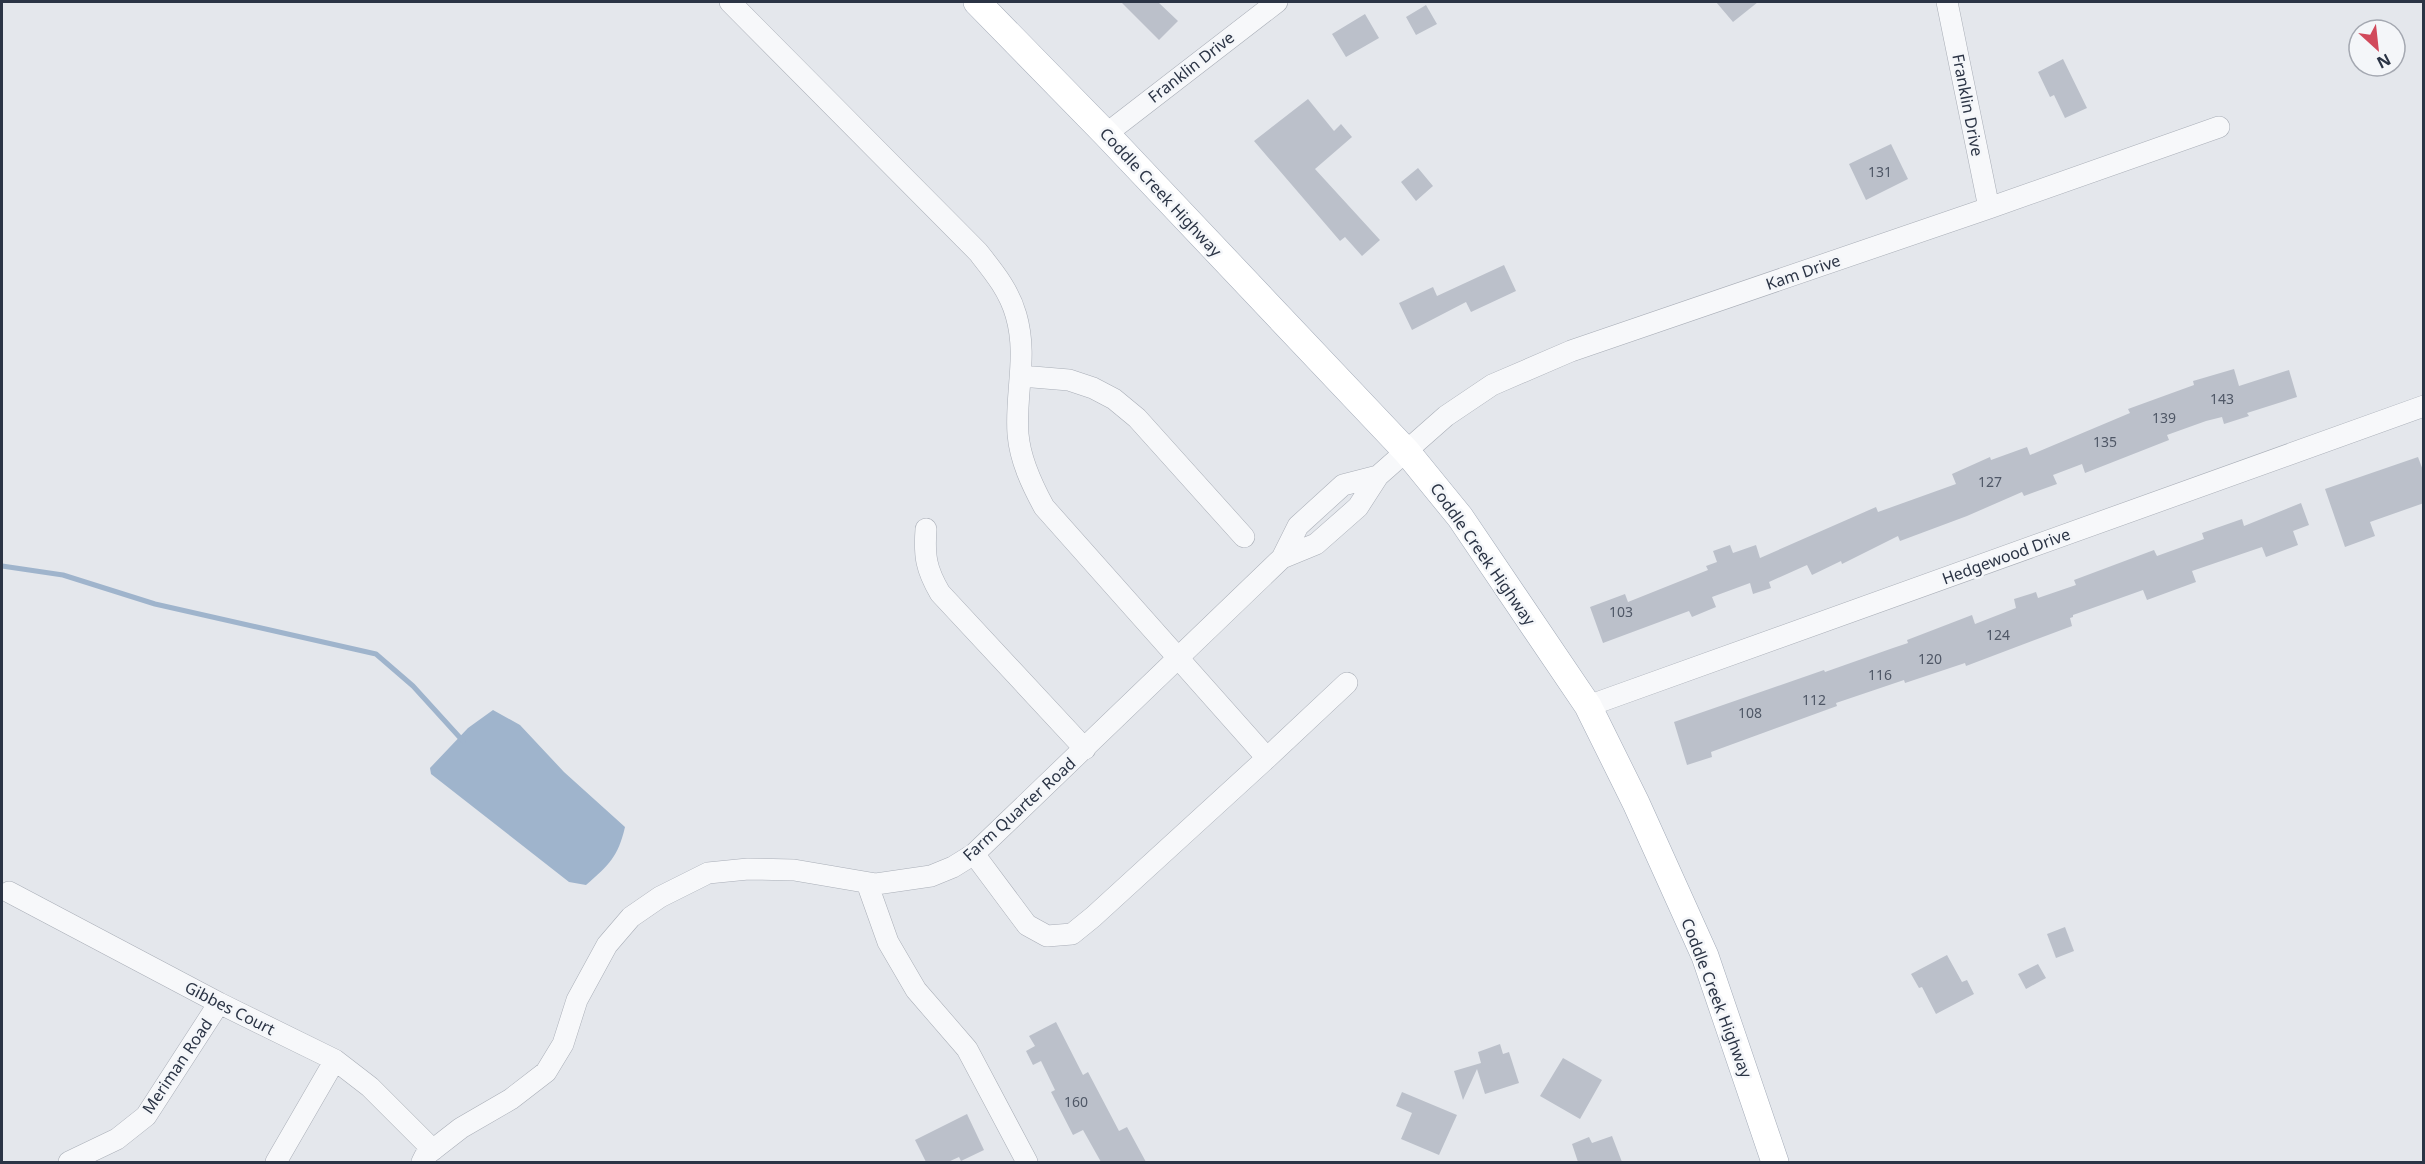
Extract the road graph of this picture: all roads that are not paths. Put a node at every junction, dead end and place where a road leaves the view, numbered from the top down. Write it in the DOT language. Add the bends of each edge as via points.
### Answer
graph roads {
  1 [pos="730,2"];
  2 [pos="976,2"];
  3 [pos="1277,2"];
  4 [pos="1947,2"];
  5 [pos="2219,127"];
  6 [pos="1106,134"];
  7 [pos="1989,208"];
  8 [pos="1022,376"];
  9 [pos="2424,405"];
  10 [pos="1407,452"];
  11 [pos="926,529"];
  12 [pos="1244,537"];
  13 [pos="1179,658"];
  14 [pos="1347,683"];
  15 [pos="1588,706"];
  16 [pos="1085,748"];
  17 [pos="1267,758"];
  18 [pos="974,854"];
  19 [pos="867,883"];
  20 [pos="9,892"];
  21 [pos="219,1003"];
  22 [pos="335,1060"];
  23 [pos="427,1156"];
  24 [pos="69,1162"];
  25 [pos="276,1162"];
  26 [pos="1027,1162"];
  27 [pos="1775,1162"];
  1 -- 8 [label="street" via="978,252 1003,284 1016,315"];
  2 -- 6 [label="main road, Coddle Creek Highway"];
  3 -- 6 [label="street, Franklin Drive"];
  4 -- 7 [label="street, Franklin Drive"];
  5 -- 7 [label="street, Kam Drive"];
  6 -- 10 [label="main road, Coddle Creek Highway"];
  7 -- 10 [label="street, Kam Drive" via="1561,355 1491,385 1446,416"];
  8 -- 12 [label="street" via="1069,380 1114,399 1137,418"];
  8 -- 13 [label="street" via="1018,435 1034,490 1044,507"];
  9 -- 15 [label="street, Hedgewood Drive"];
  10 -- 13 [label="street, Farm Quarter Road" via="1378,476 1358,507 1316,544 1282,558"];
  10 -- 15 [label="main road, Coddle Creek Highway" via="1460,517"];
  11 -- 16 [label="street" via="924,551 928,572 940,593"];
  13 -- 16 [label="street, Farm Quarter Road"];
  13 -- 17 [label="street"];
  14 -- 17 [label="street"];
  15 -- 27 [label="main road, Coddle Creek Highway" via="1705,956"];
  16 -- 18 [label="street, Farm Quarter Road"];
  17 -- 18 [label="street" via="1072,934 1047,936 1027,925"];
  18 -- 19 [label="street, Farm Quarter Road" via="931,876"];
  19 -- 23 [label="street, Farm Quarter Road" via="794,870 748,869 708,873 660,897 631,917 608,945 577,999 563,1044 546,1072 511,1099 461,1128"];
  19 -- 26 [label="street" via="888,942 916,990 967,1049"];
  20 -- 21 [label="street, Gibbes Court"];
  21 -- 22 [label="street, Gibbes Court"];
  21 -- 24 [label="street, Meriman Road" via="146,1116 117,1139"];
  22 -- 23 [label="street, Gibbes Court" via="370,1087"];
  22 -- 25 [label="street"];
}
